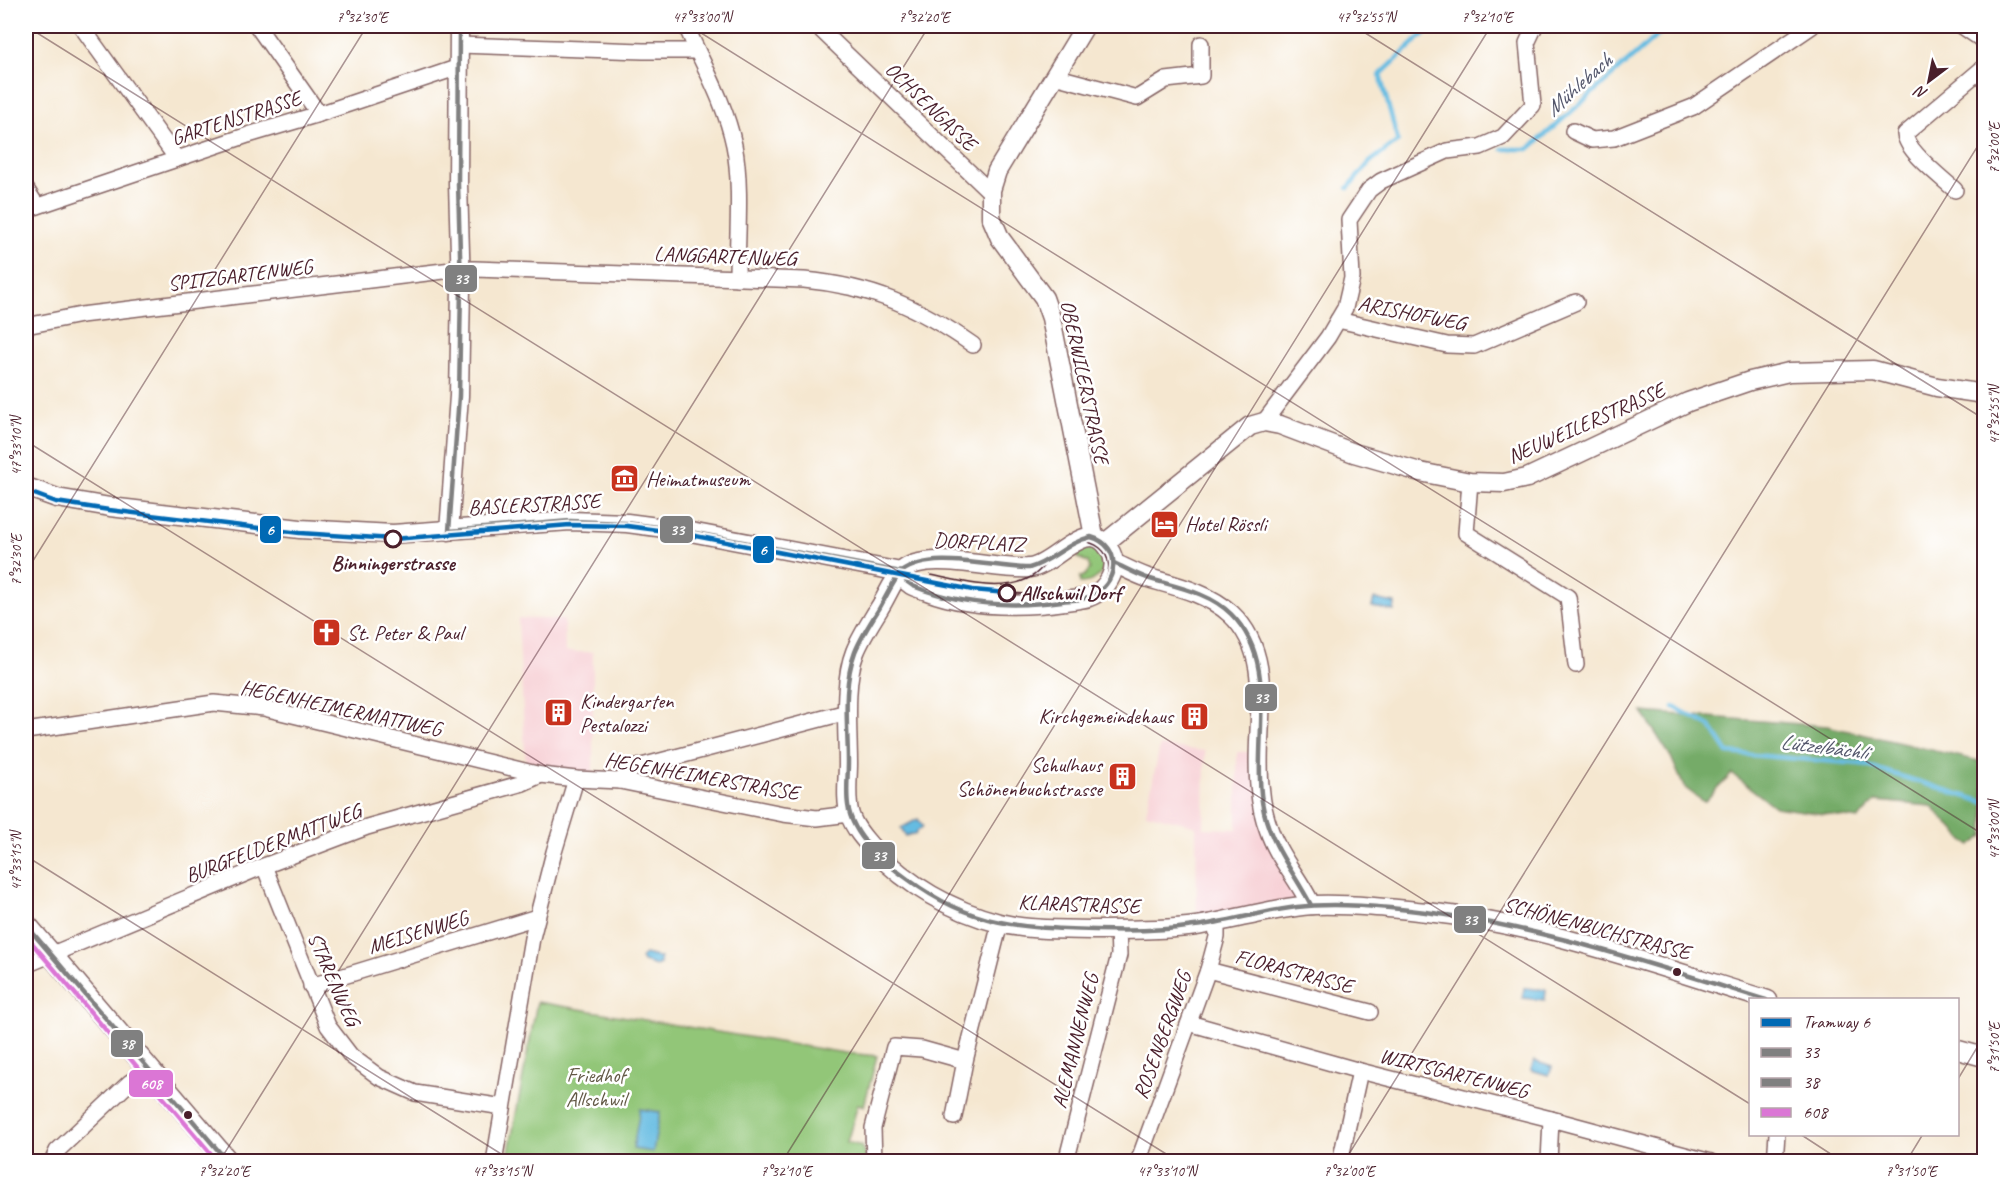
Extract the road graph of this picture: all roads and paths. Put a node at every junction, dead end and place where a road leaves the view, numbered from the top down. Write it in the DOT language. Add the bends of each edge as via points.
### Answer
graph roads {
  1 [pos="81,26"];
  2 [pos="257,26"];
  3 [pos="459,26"];
  4 [pos="686,26"];
  5 [pos="817,26"];
  6 [pos="1085,26"];
  7 [pos="1535,26"];
  8 [pos="1812,26"];
  9 [pos="1962,26"];
  10 [pos="1984,41"];
  11 [pos="1201,44"];
  12 [pos="459,45"];
  13 [pos="697,51"];
  14 [pos="459,67"];
  15 [pos="1984,67"];
  16 [pos="1053,76"];
  17 [pos="318,114"];
  18 [pos="1573,130"];
  19 [pos="177,159"];
  20 [pos="26,189"];
  21 [pos="991,190"];
  22 [pos="1955,190"];
  23 [pos="31,208"];
  24 [pos="460,269"];
  25 [pos="737,278"];
  26 [pos="1576,302"];
  27 [pos="1338,320"];
  28 [pos="26,326"];
  29 [pos="974,345"];
  30 [pos="1984,394"];
  31 [pos="1264,422"];
  32 [pos="1470,482"];
  33 [pos="26,488"];
  34 [pos="449,531"];
  35 [pos="1099,539"];
  36 [pos="1114,563"];
  37 [pos="901,572"];
  38 [pos="1576,665"];
  39 [pos="847,712"];
  40 [pos="26,731"];
  41 [pos="541,775"];
  42 [pos="576,779"];
  43 [pos="620,780"];
  44 [pos="849,814"];
  45 [pos="264,866"];
  46 [pos="1311,905"];
  47 [pos="537,917"];
  48 [pos="1218,921"];
  49 [pos="1000,923"];
  50 [pos="26,925"];
  51 [pos="1118,930"];
  52 [pos="51,956"];
  53 [pos="26,965"];
  54 [pos="1208,970"];
  55 [pos="311,987"];
  56 [pos="1765,998"];
  57 [pos="1370,1012"];
  58 [pos="1189,1023"];
  59 [pos="1959,1050"];
  60 [pos="1984,1057"];
  61 [pos="965,1061"];
  62 [pos="149,1070"];
  63 [pos="1360,1071"];
  64 [pos="503,1107"];
  65 [pos="954,1116"];
  66 [pos="1551,1119"];
  67 [pos="1777,1136"];
  68 [pos="52,1161"];
  69 [pos="228,1161"];
  70 [pos="494,1161"];
  71 [pos="874,1161"];
  72 [pos="1066,1161"];
  73 [pos="1138,1161"];
  74 [pos="1340,1161"];
  75 [pos="1549,1161"];
  76 [pos="1710,1161"];
  77 [pos="1775,1161"];
  1 -- 19 [label="street"];
  2 -- 17 [label="street"];
  3 -- 12 [label="street"];
  4 -- 13 [label="street"];
  5 -- 21 [label="street, OCHSENGASSE"];
  6 -- 16 [label="street, OBERWILERSTRASSE"];
  7 -- 27 [label="street" via="1527,43 1533,105 1503,137 1480,147 1447,151 1381,181 1369,190 1348,220 1352,278"];
  8 -- 18 [label="street" via="1694,107 1614,138 1592,141"];
  9 -- 10 [label="street"];
  11 -- 16 [label="street" via="1202,76 1167,80 1137,98"];
  12 -- 13 [label="street"];
  12 -- 14 [label="street"];
  13 -- 25 [label="street" via="714,85 734,145"];
  14 -- 17 [label="street, GARTENSTRASSE"];
  14 -- 24 [label="street"];
  15 -- 22 [label="street" via="1905,134 1915,153"];
  16 -- 21 [label="street, OBERWILERSTRASSE" via="997,171"];
  17 -- 19 [label="street, GARTENSTRASSE"];
  19 -- 23 [label="street, GARTENSTRASSE"];
  20 -- 23 [label="street"];
  21 -- 35 [label="street, OBERWILERSTRASSE" via="991,217 1000,238 1044,298 1051,318"];
  24 -- 25 [label="street, LANGGARTENWEG"];
  24 -- 28 [label="street, SPITZGARTENWEG" via="81,315"];
  24 -- 34 [label="street" via="459,396"];
  25 -- 29 [label="street, LANGGARTENWEG" via="815,281 865,290 911,307"];
  26 -- 27 [label="street, ARISHOFWEG" via="1474,346 1448,345"];
  27 -- 31 [label="street"];
  30 -- 32 [label="street, NEUWEILERSTRASSE" via="1937,387 1873,370 1789,372 1688,402 1527,478 1504,483"];
  31 -- 32 [label="street, NEUWEILERSTRASSE" via="1280,424 1354,453"];
  31 -- 35 [label="street" via="1250,426"];
  32 -- 38 [label="street" via="1466,533 1568,597"];
  33 -- 34 [label="street, BASLERSTRASSE" via="110,507 300,529 393,534"];
  34 -- 37 [label="street, BASLERSTRASSE" via="570,521 627,523"];
  35 -- 36 [label="street" via="1112,554"];
  35 -- 37 [label="street, DORFPLATZ" via="1090,536 1076,542 1037,567 1016,569 929,560"];
  36 -- 37 [label="street" via="1102,590 1089,597 1024,604 974,602 937,595 911,585"];
  36 -- 46 [label="street" via="1202,595 1231,614 1248,635 1260,681 1259,789 1269,830"];
  37 -- 39 [label="street" via="856,648 850,665"];
  39 -- 43 [label="street" via="634,768"];
  39 -- 44 [label="street"];
  40 -- 41 [label="street, HEGENHEIMERMATTWEG" via="214,704 264,708"];
  41 -- 42 [label="street, HEGENHEIMERMATTWEG"];
  41 -- 45 [label="street, BURGFELDERMATTWEG" via="367,827"];
  42 -- 43 [label="street, HEGENHEIMERSTRASSE"];
  42 -- 47 [label="street, HEGENHEIMERSTRASSE"];
  43 -- 44 [label="street, HEGENHEIMERSTRASSE" via="783,814 817,818"];
  44 -- 49 [label="street, KLARASTRASSE" via="869,845 901,875 935,897"];
  45 -- 52 [label="street, BURGFELDERMATTWEG"];
  45 -- 55 [label="street, STARENWEG"];
  46 -- 48 [label="street, KLARASTRASSE"];
  46 -- 56 [label="street, SCHÖNENBUCHSTRASSE" via="1429,912 1528,929"];
  47 -- 55 [label="street, MEISENWEG"];
  47 -- 64 [label="street, HEGENHEIMERSTRASSE"];
  48 -- 51 [label="street, KLARASTRASSE" via="1197,926"];
  48 -- 54 [label="street, ROSENBERGWEG"];
  49 -- 51 [label="street, KLARASTRASSE" via="1033,928"];
  49 -- 61 [label="street"];
  50 -- 52 [label="main road"];
  51 -- 72 [label="street, ALEMANNENWEG" via="1119,955"];
  52 -- 53 [label="street, BURGFELDERMATTWEG"];
  52 -- 62 [label="main road"];
  54 -- 57 [label="street, FLORASTRASSE"];
  54 -- 58 [label="street, ROSENBERGWEG"];
  55 -- 64 [label="street, STARENWEG" via="340,1043 379,1077 415,1093"];
  58 -- 63 [label="street, WIRTSGARTENWEG"];
  58 -- 73 [label="street, ROSENBERGWEG"];
  59 -- 60 [label="street"];
  61 -- 65 [label="street"];
  61 -- 71 [label="street" via="922,1049 894,1047 873,1128"];
  62 -- 68 [label="street" via="130,1082 57,1151"];
  62 -- 69 [label="main road"];
  63 -- 66 [label="street, WIRTSGARTENWEG"];
  63 -- 74 [label="street"];
  64 -- 70 [label="street, HEGENHEIMERSTRASSE"];
  66 -- 75 [label="street"];
  66 -- 76 [label="street, WIRTSGARTENWEG"];
  67 -- 77 [label="street"];
}
